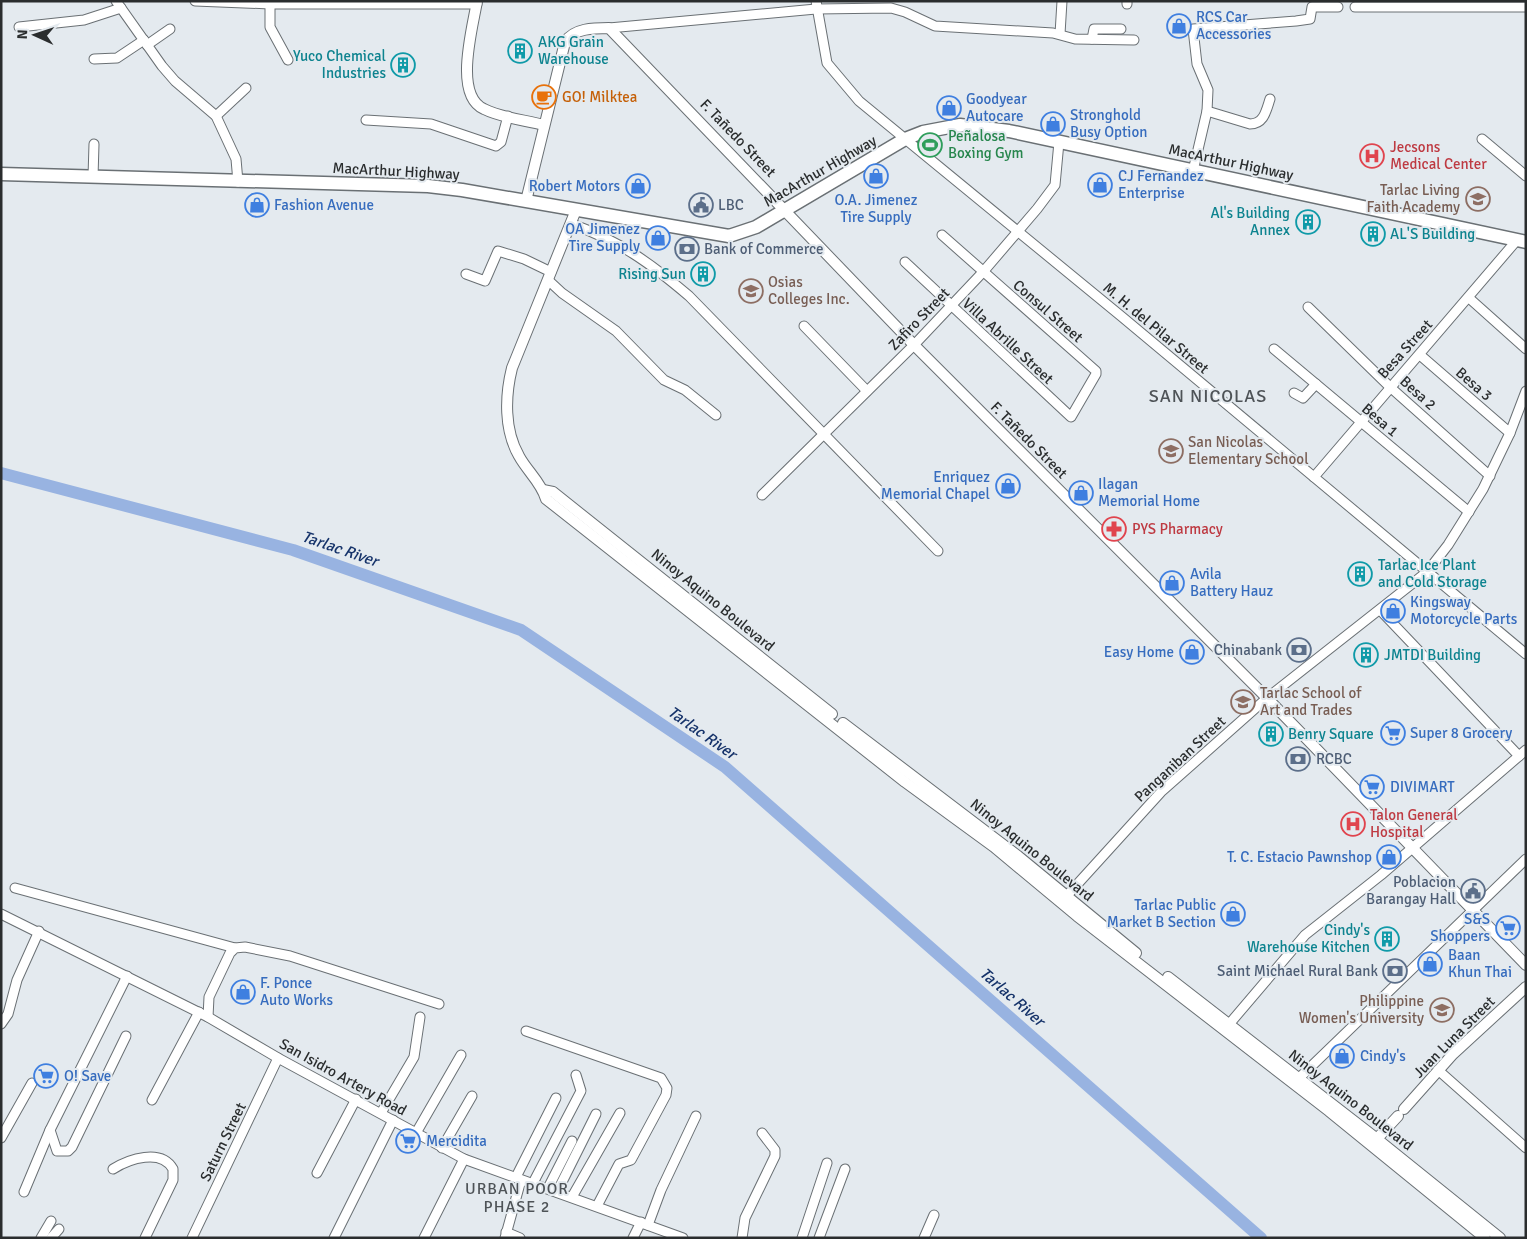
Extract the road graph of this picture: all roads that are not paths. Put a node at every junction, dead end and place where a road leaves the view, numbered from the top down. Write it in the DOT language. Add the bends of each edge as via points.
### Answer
graph roads {
  1 [pos="195,1"];
  2 [pos="1062,1"];
  3 [pos="477,3"];
  4 [pos="270,4"];
  5 [pos="119,5"];
  6 [pos="816,5"];
  7 [pos="1338,7"];
  8 [pos="1355,7"];
  9 [pos="1526,7"];
  10 [pos="19,28"];
  11 [pos="609,28"];
  12 [pos="170,29"];
  13 [pos="1121,29"];
  14 [pos="1060,34"];
  15 [pos="1092,39"];
  16 [pos="1134,40"];
  17 [pos="146,43"];
  18 [pos="94,59"];
  19 [pos="288,60"];
  20 [pos="246,88"];
  21 [pos="1270,99"];
  22 [pos="1207,111"];
  23 [pos="216,116"];
  24 [pos="508,116"];
  25 [pos="366,120"];
  26 [pos="544,125"];
  27 [pos="1482,139"];
  28 [pos="905,140"];
  29 [pos="1059,142"];
  30 [pos="94,144"];
  31 [pos="1193,171"];
  32 [pos="1,174"];
  33 [pos="1526,176"];
  34 [pos="93,177"];
  35 [pos="238,182"];
  36 [pos="526,202"];
  37 [pos="786,209"];
  38 [pos="576,210"];
  39 [pos="572,224"];
  40 [pos="1018,231"];
  41 [pos="942,236"];
  42 [pos="1522,241"];
  43 [pos="905,262"];
  44 [pos="983,272"];
  45 [pos="466,274"];
  46 [pos="550,276"];
  47 [pos="1469,298"];
  48 [pos="951,306"];
  49 [pos="1308,307"];
  50 [pos="804,326"];
  51 [pos="914,345"];
  52 [pos="1274,349"];
  53 [pos="1526,349"];
  54 [pos="1420,355"];
  55 [pos="1316,384"];
  56 [pos="1390,387"];
  57 [pos="867,391"];
  58 [pos="1526,391"];
  59 [pos="1294,393"];
  60 [pos="716,415"];
  61 [pos="1070,418"];
  62 [pos="1361,422"];
  63 [pos="824,433"];
  64 [pos="1510,433"];
  65 [pos="1490,476"];
  66 [pos="1314,477"];
  67 [pos="762,495"];
  68 [pos="1470,512"];
  69 [pos="938,551"];
  70 [pos="1426,572"];
  71 [pos="1380,610"];
  72 [pos="1526,654"];
  73 [pos="1267,698"];
  74 [pos="1522,753"];
  75 [pos="1412,848"];
  76 [pos="1526,859"];
  77 [pos="15,888"];
  78 [pos="1063,899"];
  79 [pos="1473,910"];
  80 [pos="1,914"];
  81 [pos="39,931"];
  82 [pos="235,948"];
  83 [pos="1526,965"];
  84 [pos="127,976"];
  85 [pos="1526,987"];
  86 [pos="439,1004"];
  87 [pos="199,1012"];
  88 [pos="208,1017"];
  89 [pos="420,1017"];
  90 [pos="1,1024"];
  91 [pos="1227,1027"];
  92 [pos="526,1031"];
  93 [pos="126,1036"];
  94 [pos="460,1055"];
  95 [pos="278,1058"];
  96 [pos="1438,1070"];
  97 [pos="576,1075"];
  98 [pos="1296,1081"];
  99 [pos="32,1083"];
  100 [pos="472,1096"];
  101 [pos="556,1098"];
  102 [pos="356,1099"];
  103 [pos="152,1100"];
  104 [pos="380,1113"];
  105 [pos="620,1113"];
  106 [pos="596,1114"];
  107 [pos="696,1116"];
  108 [pos="393,1120"];
  109 [pos="50,1130"];
  110 [pos="416,1133"];
  111 [pos="762,1133"];
  112 [pos="1,1138"];
  113 [pos="572,1141"];
  114 [pos="1374,1142"];
  115 [pos="442,1148"];
  116 [pos="1526,1148"];
  117 [pos="464,1159"];
  118 [pos="827,1163"];
  119 [pos="113,1168"];
  120 [pos="845,1169"];
  121 [pos="317,1173"];
  122 [pos="518,1178"];
  123 [pos="533,1183"];
  124 [pos="552,1190"];
  125 [pos="24,1192"];
  126 [pos="572,1197"];
  127 [pos="597,1206"];
  128 [pos="934,1214"];
  129 [pos="51,1221"];
  130 [pos="644,1224"];
  131 [pos="59,1229"];
  132 [pos="506,1235"];
  133 [pos="671,1236"];
  134 [pos="41,1238"];
  135 [pos="52,1238"];
  136 [pos="145,1238"];
  137 [pos="192,1238"];
  138 [pos="334,1238"];
  139 [pos="424,1238"];
  140 [pos="520,1238"];
  141 [pos="633,1238"];
  142 [pos="683,1238"];
  143 [pos="742,1238"];
  144 [pos="802,1238"];
  145 [pos="819,1238"];
  146 [pos="924,1238"];
  147 [pos="1485,1238"];
  148 [pos="1500,1238"];
  1 -- 4 [label="street"];
  2 -- 14 [label="street"];
  3 -- 4 [label="street"];
  3 -- 24 [label="main road" via="468,52 468,86 479,106"];
  4 -- 19 [label="street" via="270,28"];
  5 -- 10 [label="street" via="84,20"];
  5 -- 17 [label="street"];
  6 -- 11 [label="street"];
  6 -- 14 [label="street" via="896,9 935,26"];
  6 -- 28 [label="street, M. H. del Pilar Street" via="823,52 830,68 859,101"];
  7 -- 22 [label="street" via="1312,7 1310,18 1296,21 1193,29 1196,64 1208,90"];
  8 -- 9 [label="street"];
  11 -- 26 [label="main road" via="582,30 566,39"];
  11 -- 37 [label="main road, F. Tañedo Street"];
  12 -- 17 [label="street"];
  13 -- 15 [label="street" via="1094,28"];
  14 -- 15 [label="street" via="1075,39"];
  15 -- 16 [label="street"];
  17 -- 18 [label="street" via="117,58"];
  17 -- 23 [label="street" via="175,81"];
  20 -- 23 [label="street"];
  21 -- 22 [label="street" via="1257,124"];
  22 -- 31 [label="street"];
  23 -- 35 [label="street" via="236,158"];
  24 -- 25 [label="street" via="501,142 496,146 431,124"];
  24 -- 26 [label="main road"];
  26 -- 36 [label="main road"];
  27 -- 33 [label="street"];
  28 -- 29 [label="highway, MacArthur Highway" via="938,128 960,125 983,126"];
  28 -- 37 [label="highway, MacArthur Highway"];
  28 -- 40 [label="street, M. H. del Pilar Street"];
  29 -- 31 [label="highway, MacArthur Highway"];
  29 -- 40 [label="street, Zafiro Street" via="1055,185"];
  30 -- 34 [label="street"];
  31 -- 42 [label="highway, MacArthur Highway"];
  32 -- 34 [label="highway, MacArthur Highway"];
  34 -- 35 [label="highway, MacArthur Highway"];
  35 -- 36 [label="highway, MacArthur Highway" via="428,186"];
  36 -- 38 [label="highway, MacArthur Highway"];
  37 -- 38 [label="highway, MacArthur Highway" via="756,227 726,236"];
  37 -- 51 [label="main road, F. Tañedo Street"];
  38 -- 39 [label="main road, Ninoy Aquino Boulevard"];
  39 -- 46 [label="main road, Ninoy Aquino Boulevard"];
  39 -- 63 [label="street" via="613,240 647,261 689,296"];
  40 -- 44 [label="street, Zafiro Street"];
  40 -- 66 [label="street, M. H. del Pilar Street"];
  41 -- 44 [label="street, Consul Street"];
  42 -- 47 [label="street, Besa Street"];
  43 -- 48 [label="street, Villa Abrille Street"];
  44 -- 48 [label="street, Zafiro Street"];
  44 -- 61 [label="street, Consul Street" via="1096,372"];
  45 -- 46 [label="street" via="485,281 498,250 524,258"];
  46 -- 60 [label="street" via="562,293 616,331 664,380 685,390"];
  46 -- 78 [label="main road, Ninoy Aquino Boulevard" via="512,368 507,388 507,413 518,456 546,499 905,782"];
  47 -- 53 [label="street"];
  47 -- 54 [label="street, Besa Street"];
  48 -- 51 [label="street, Zafiro Street"];
  48 -- 61 [label="street, Villa Abrille Street"];
  49 -- 56 [label="street, Besa 2"];
  50 -- 57 [label="street"];
  51 -- 57 [label="street, Zafiro Street"];
  51 -- 73 [label="main road, F. Tañedo Street"];
  52 -- 55 [label="street, Besa 1"];
  54 -- 56 [label="street, Besa Street"];
  54 -- 64 [label="street, Besa 3"];
  55 -- 59 [label="street" via="1303,398"];
  55 -- 62 [label="street, Besa 1"];
  56 -- 62 [label="street, Besa Street"];
  56 -- 65 [label="street, Besa 2"];
  57 -- 63 [label="street, Zafiro Street"];
  58 -- 64 [label="street, Panganiban Street"];
  62 -- 66 [label="street, Besa Street"];
  62 -- 68 [label="street, Besa 1"];
  63 -- 67 [label="street, Zafiro Street"];
  63 -- 69 [label="street"];
  64 -- 65 [label="street, Panganiban Street"];
  65 -- 68 [label="street, Panganiban Street"];
  66 -- 70 [label="street, M. H. del Pilar Street"];
  68 -- 70 [label="street, Panganiban Street"];
  70 -- 71 [label="street, Panganiban Street"];
  70 -- 72 [label="street, M. H. del Pilar Street"];
  71 -- 73 [label="street, Panganiban Street"];
  71 -- 74 [label="street"];
  73 -- 75 [label="main road, F. Tañedo Street"];
  73 -- 78 [label="street, Panganiban Street" via="1162,792"];
  74 -- 75 [label="street"];
  75 -- 79 [label="main road, F. Tañedo Street"];
  75 -- 91 [label="street" via="1305,935"];
  76 -- 79 [label="street"];
  77 -- 82 [label="street"];
  78 -- 91 [label="main road, Ninoy Aquino Boulevard"];
  79 -- 83 [label="main road, F. Tañedo Street"];
  79 -- 98 [label="street"];
  80 -- 81 [label="street, San Isidro Artery Road"];
  81 -- 84 [label="street, San Isidro Artery Road"];
  81 -- 90 [label="street" via="17,980 8,1014"];
  82 -- 86 [label="street" via="252,947 290,956"];
  82 -- 88 [label="street" via="209,997"];
  84 -- 87 [label="street, San Isidro Artery Road"];
  84 -- 109 [label="street"];
  85 -- 96 [label="main road, Juan Luna Street"];
  87 -- 88 [label="street, San Isidro Artery Road"];
  87 -- 103 [label="street"];
  88 -- 95 [label="street, San Isidro Artery Road"];
  89 -- 104 [label="street" via="414,1057"];
  91 -- 98 [label="main road, Ninoy Aquino Boulevard"];
  92 -- 127 [label="street" via="662,1078 665,1083 666,1095 630,1160 620,1164"];
  93 -- 109 [label="street" via="72,1148 57,1151"];
  94 -- 110 [label="street"];
  95 -- 102 [label="street, San Isidro Artery Road"];
  95 -- 137 [label="street, Saturn Street"];
  96 -- 114 [label="main road, Juan Luna Street"];
  96 -- 116 [label="street"];
  97 -- 123 [label="street" via="581,1091"];
  98 -- 114 [label="main road, Ninoy Aquino Boulevard"];
  99 -- 112 [label="street"];
  100 -- 115 [label="street"];
  101 -- 122 [label="street"];
  102 -- 104 [label="street, San Isidro Artery Road"];
  102 -- 121 [label="street"];
  104 -- 108 [label="street, San Isidro Artery Road"];
  105 -- 126 [label="street"];
  106 -- 124 [label="street"];
  107 -- 130 [label="street"];
  108 -- 110 [label="street, San Isidro Artery Road"];
  108 -- 138 [label="street"];
  109 -- 125 [label="street"];
  110 -- 115 [label="street, San Isidro Artery Road"];
  111 -- 143 [label="street" via="775,1150 775,1156 745,1218"];
  113 -- 124 [label="street"];
  114 -- 147 [label="main road, Ninoy Aquino Boulevard"];
  114 -- 148 [label="main road, Ninoy Aquino Boulevard"];
  115 -- 117 [label="street, San Isidro Artery Road"];
  117 -- 122 [label="street, San Isidro Artery Road"];
  117 -- 139 [label="street"];
  118 -- 144 [label="street"];
  119 -- 136 [label="street" via="129,1159 143,1157 166,1161 173,1169 173,1180"];
  120 -- 145 [label="street"];
  122 -- 123 [label="street, San Isidro Artery Road"];
  122 -- 132 [label="street"];
  123 -- 124 [label="street, San Isidro Artery Road"];
  124 -- 126 [label="street, San Isidro Artery Road"];
  126 -- 127 [label="street, San Isidro Artery Road"];
  127 -- 130 [label="street, San Isidro Artery Road"];
  128 -- 146 [label="street"];
  129 -- 134 [label="street"];
  130 -- 133 [label="street, San Isidro Artery Road"];
  130 -- 141 [label="street"];
  131 -- 135 [label="street"];
  132 -- 140 [label="street"];
  133 -- 142 [label="street, San Isidro Artery Road"];
}
